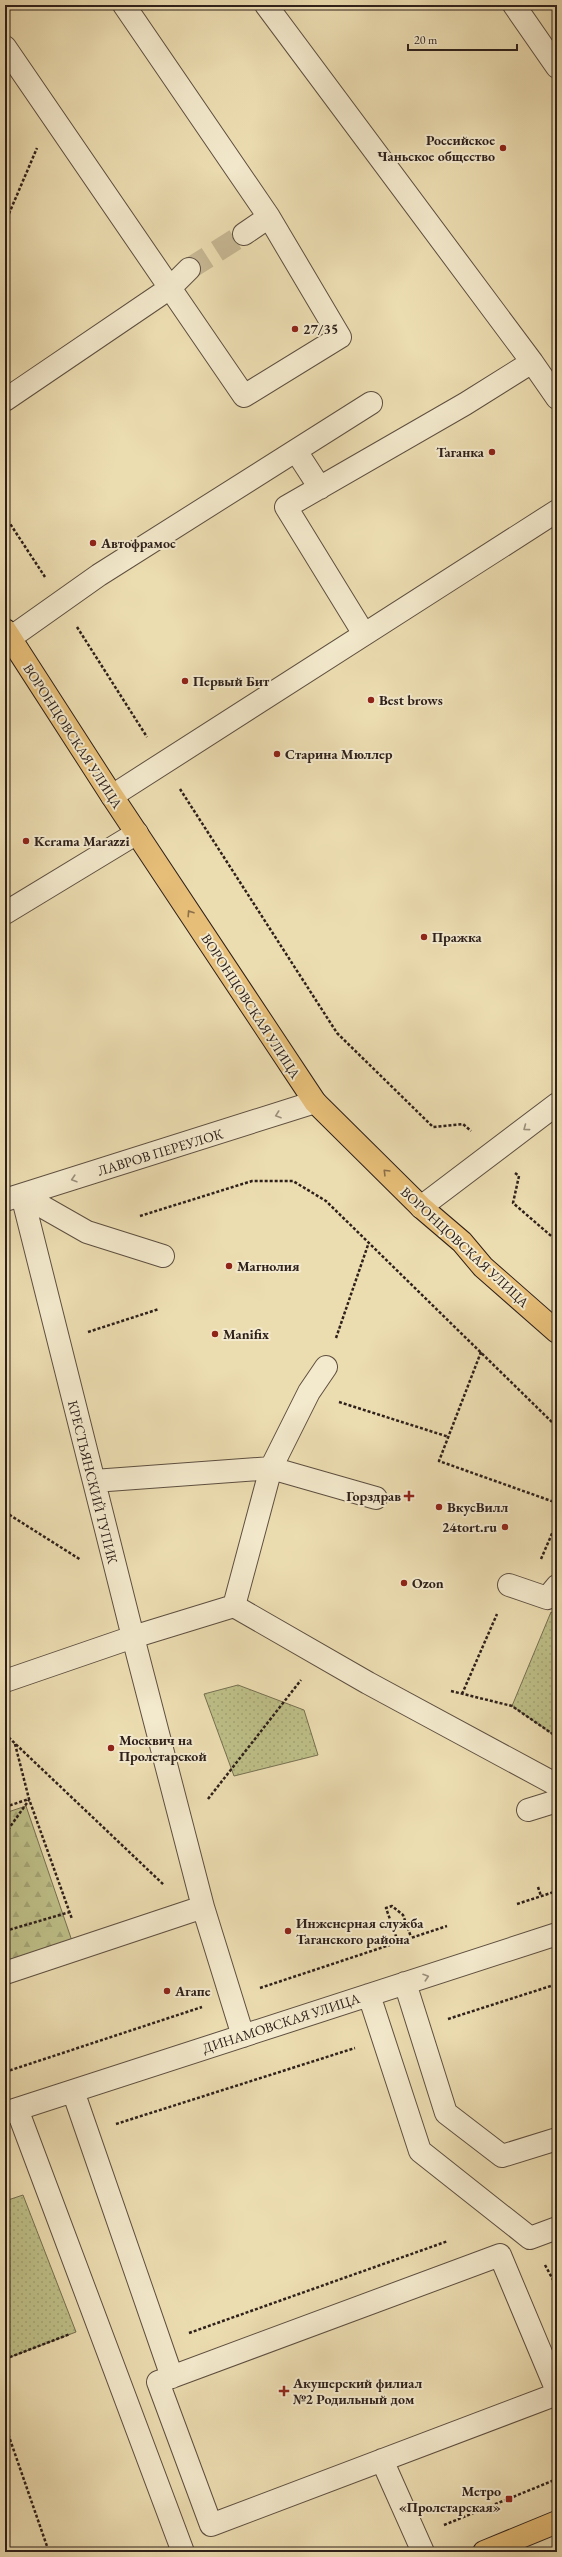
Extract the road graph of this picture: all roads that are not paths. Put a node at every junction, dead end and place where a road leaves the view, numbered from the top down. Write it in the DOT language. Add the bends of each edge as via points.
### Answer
graph roads {
  1 [pos="124,5"];
  2 [pos="266,5"];
  3 [pos="514,5"];
  4 [pos="5,47"];
  5 [pos="557,67"];
  6 [pos="269,218"];
  7 [pos="244,234"];
  8 [pos="189,269"];
  9 [pos="170,288"];
  10 [pos="532,362"];
  11 [pos="557,398"];
  12 [pos="5,400"];
  13 [pos="370,403"];
  14 [pos="296,451"];
  15 [pos="320,488"];
  16 [pos="557,511"];
  17 [pos="8,634"];
  18 [pos="364,634"];
  19 [pos="112,796"];
  20 [pos="137,833"];
  21 [pos="5,913"];
  22 [pos="315,1102"];
  23 [pos="557,1104"];
  24 [pos="13,1198"];
  25 [pos="421,1207"];
  26 [pos="163,1256"];
  27 [pos="557,1332"];
  28 [pos="326,1368"];
  29 [pos="271,1468"];
  30 [pos="94,1481"];
  31 [pos="376,1498"];
  32 [pos="557,1586"];
  33 [pos="518,1588"];
  34 [pos="234,1606"];
  35 [pos="133,1638"];
  36 [pos="5,1681"];
  37 [pos="557,1785"];
  38 [pos="557,1801"];
  39 [pos="528,1810"];
  40 [pos="197,1909"];
  41 [pos="557,1934"];
  42 [pos="5,1974"];
  43 [pos="405,1984"];
  44 [pos="369,1995"];
  45 [pos="242,2036"];
  46 [pos="73,2090"];
  47 [pos="11,2111"];
  48 [pos="557,2139"];
  49 [pos="557,2228"];
  50 [pos="172,2377"];
  51 [pos="557,2392"];
  52 [pos="382,2460"];
  53 [pos="557,2522"];
  54 [pos="420,2544"];
  55 [pos="183,2552"];
  56 [pos="484,2552"];
  1 -- 6 [label="street"];
  2 -- 10 [label="street"];
  3 -- 5 [label="street"];
  4 -- 9 [label="street"];
  6 -- 7 [label="street"];
  6 -- 9 [label="street" via="340,337 244,396"];
  8 -- 9 [label="street"];
  9 -- 12 [label="street"];
  10 -- 11 [label="street"];
  10 -- 15 [label="street"];
  13 -- 14 [label="street"];
  14 -- 15 [label="street"];
  14 -- 17 [label="street"];
  15 -- 18 [label="street" via="286,507"];
  16 -- 18 [label="street"];
  17 -- 19 [label="main road, ВОРОНЦОВСКАЯ УЛИЦА"];
  18 -- 19 [label="street"];
  19 -- 20 [label="main road, ВОРОНЦОВСКАЯ УЛИЦА"];
  20 -- 21 [label="street"];
  22 -- 20 [label="main road, ВОРОНЦОВСКАЯ УЛИЦА, one-way"];
  22 -- 24 [label="street, ЛАВРОВ ПЕРЕУЛОК, one-way"];
  25 -- 22 [label="main road, ВОРОНЦОВСКАЯ УЛИЦА, one-way"];
  23 -- 25 [label="street, one-way"];
  24 -- 26 [label="street" via="87,1232"];
  24 -- 30 [label="street, КРЕСТЬЯНСКИЙ ТУПИК" via="58,1342"];
  25 -- 27 [label="main road, ВОРОНЦОВСКАЯ УЛИЦА" via="462,1242 483,1267"];
  28 -- 29 [label="street" via="309,1392"];
  29 -- 30 [label="street"];
  29 -- 31 [label="street"];
  29 -- 34 [label="street"];
  30 -- 35 [label="street, КРЕСТЬЯНСКИЙ ТУПИК"];
  32 -- 33 [label="street" via="547,1598"];
  34 -- 35 [label="street"];
  34 -- 37 [label="street" via="368,1683"];
  35 -- 36 [label="street"];
  35 -- 40 [label="street, КРЕСТЬЯНСКИЙ ТУПИК" via="184,1830"];
  38 -- 39 [label="street"];
  40 -- 42 [label="street"];
  40 -- 45 [label="street, КРЕСТЬЯНСКИЙ ТУПИК"];
  43 -- 41 [label="street, ДИНАМОВСКАЯ УЛИЦА, one-way"];
  43 -- 44 [label="street, ДИНАМОВСКАЯ УЛИЦА"];
  43 -- 48 [label="street" via="446,2113 502,2156"];
  44 -- 45 [label="street, ДИНАМОВСКАЯ УЛИЦА"];
  44 -- 49 [label="street" via="420,2151 530,2238"];
  45 -- 46 [label="street, ДИНАМОВСКАЯ УЛИЦА"];
  46 -- 47 [label="street, ДИНАМОВСКАЯ УЛИЦА"];
  46 -- 50 [label="street"];
  47 -- 55 [label="street" via="98,2323"];
  50 -- 51 [label="street" via="500,2255"];
  50 -- 52 [label="street" via="158,2382 211,2525"];
  51 -- 52 [label="street"];
  52 -- 54 [label="street"];
  53 -- 56 [label="main road"];
}
